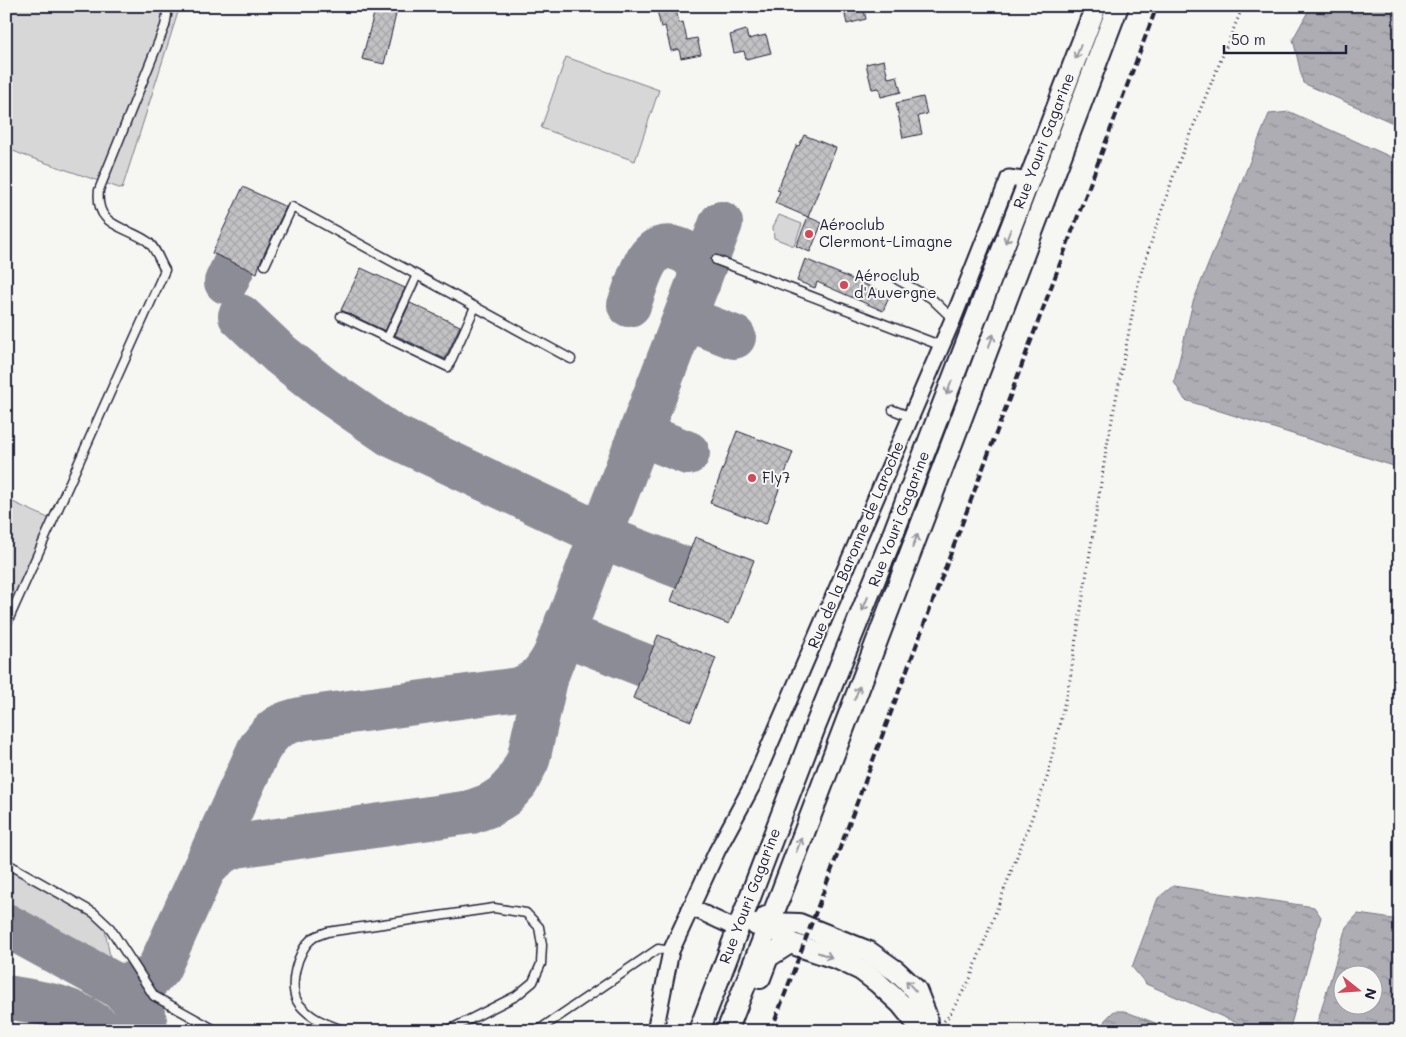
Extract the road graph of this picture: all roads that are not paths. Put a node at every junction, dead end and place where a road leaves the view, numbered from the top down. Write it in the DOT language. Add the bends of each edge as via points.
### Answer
graph roads {
  1 [pos="165,6"];
  2 [pos="1096,6"];
  3 [pos="1118,6"];
  4 [pos="1019,179"];
  5 [pos="716,260"];
  6 [pos="266,265"];
  7 [pos="417,275"];
  8 [pos="898,280"];
  9 [pos="475,307"];
  10 [pos="342,316"];
  11 [pos="953,319"];
  12 [pos="388,337"];
  13 [pos="942,346"];
  14 [pos="571,359"];
  15 [pos="893,410"];
  16 [pos="911,417"];
  17 [pos="6,625"];
  18 [pos="6,864"];
  19 [pos="752,888"];
  20 [pos="782,891"];
  21 [pos="690,907"];
  22 [pos="769,922"];
  23 [pos="799,924"];
  24 [pos="737,929"];
  25 [pos="790,944"];
  26 [pos="671,951"];
  27 [pos="930,1029"];
  28 [pos="217,1031"];
  29 [pos="345,1031"];
  30 [pos="447,1031"];
  31 [pos="537,1031"];
  32 [pos="655,1031"];
  33 [pos="699,1031"];
  34 [pos="721,1031"];
  35 [pos="726,1031"];
  36 [pos="733,1031"];
  1 -- 17 [label="lane" via="165,26 97,202 106,219 148,242 166,270"];
  2 -- 4 [label="main road, Rue Youri Gagarine, one-way"];
  20 -- 3 [label="main road, Rue Youri Gagarine, one-way"];
  4 -- 11 [label="street, Rue de la Baronne de Laroche"];
  4 -- 19 [label="main road, Rue Youri Gagarine, one-way" via="890,542"];
  5 -- 13 [label="lane"];
  6 -- 7 [label="lane" via="292,207"];
  7 -- 9 [label="lane"];
  7 -- 12 [label="lane"];
  8 -- 11 [label="lane" via="931,298"];
  9 -- 12 [label="lane" via="448,367"];
  9 -- 14 [label="lane"];
  10 -- 12 [label="lane"];
  11 -- 13 [label="street, Rue de la Baronne de Laroche"];
  13 -- 16 [label="street, Rue de la Baronne de Laroche"];
  15 -- 16 [label="lane"];
  16 -- 21 [label="street, Rue de la Baronne de Laroche" via="752,786"];
  18 -- 28 [label="lane" via="94,913 110,928 154,996"];
  19 -- 22 [label="main road"];
  19 -- 24 [label="main road, Rue Youri Gagarine"];
  20 -- 22 [label="main road, Rue Youri Gagarine"];
  20 -- 23 [label="main road"];
  21 -- 24 [label="street"];
  21 -- 26 [label="street, Rue de la Baronne de Laroche"];
  22 -- 23 [label="main road"];
  22 -- 24 [label="main road"];
  22 -- 25 [label="main road"];
  22 -- 35 [label="main road, Rue Youri Gagarine"];
  27 -- 23 [label="main road, one-way" via="916,990 896,971 869,952"];
  24 -- 33 [label="main road, Rue Youri Gagarine"];
  24 -- 34 [label="main road" via="745,950 722,1009"];
  25 -- 27 [label="main road, one-way" via="861,970"];
  25 -- 36 [label="main road" via="768,958 744,1018"];
  26 -- 31 [label="lane" via="658,949"];
  26 -- 32 [label="street, Rue de la Baronne de Laroche"];
  29 -- 30 [label="lane" via="316,1020 298,1003 292,981 301,953 312,938 327,932 494,908 526,912 539,927 542,944 540,964 533,982 516,996"];
}
